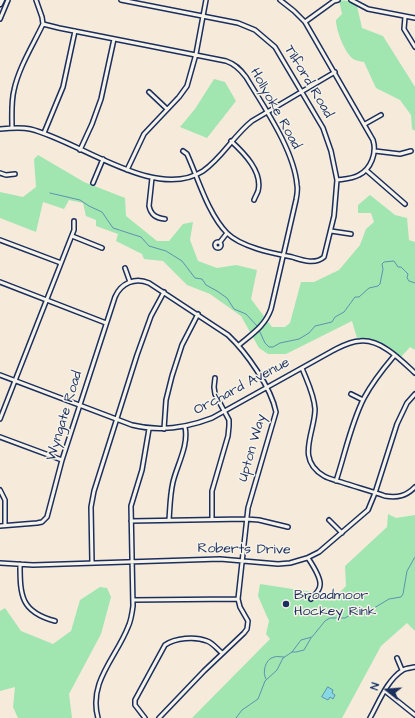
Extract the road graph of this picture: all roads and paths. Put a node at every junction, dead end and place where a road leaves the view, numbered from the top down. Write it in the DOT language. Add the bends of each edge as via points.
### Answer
graph roads {
  1 [pos="2,0"];
  2 [pos="8,0"];
  3 [pos="36,0"];
  4 [pos="121,0"];
  5 [pos="206,0"];
  6 [pos="280,0"];
  7 [pos="338,0"];
  8 [pos="351,0"];
  9 [pos="0,4"];
  10 [pos="203,16"];
  11 [pos="405,17"];
  12 [pos="415,18"];
  13 [pos="0,19"];
  14 [pos="305,22"];
  15 [pos="43,24"];
  16 [pos="75,31"];
  17 [pos="114,39"];
  18 [pos="415,47"];
  19 [pos="196,54"];
  20 [pos="335,72"];
  21 [pos="149,92"];
  22 [pos="302,92"];
  23 [pos="167,109"];
  24 [pos="266,111"];
  25 [pos="382,115"];
  26 [pos="364,124"];
  27 [pos="12,128"];
  28 [pos="0,129"];
  29 [pos="44,133"];
  30 [pos="231,141"];
  31 [pos="80,150"];
  32 [pos="183,151"];
  33 [pos="411,151"];
  34 [pos="375,152"];
  35 [pos="103,159"];
  36 [pos="127,170"];
  37 [pos="366,170"];
  38 [pos="0,173"];
  39 [pos="15,174"];
  40 [pos="196,174"];
  41 [pos="152,178"];
  42 [pos="337,180"];
  43 [pos="93,183"];
  44 [pos="254,200"];
  45 [pos="405,204"];
  46 [pos="165,219"];
  47 [pos="74,220"];
  48 [pos="331,230"];
  49 [pos="227,233"];
  50 [pos="351,234"];
  51 [pos="72,236"];
  52 [pos="0,240"];
  53 [pos="220,242"];
  54 [pos="102,248"];
  55 [pos="284,256"];
  56 [pos="61,263"];
  57 [pos="125,268"];
  58 [pos="0,282"];
  59 [pos="130,282"];
  60 [pos="164,292"];
  61 [pos="46,300"];
  62 [pos="198,314"];
  63 [pos="106,323"];
  64 [pos="239,345"];
  65 [pos="394,356"];
  66 [pos="302,368"];
  67 [pos="415,373"];
  68 [pos="0,375"];
  69 [pos="215,378"];
  70 [pos="15,381"];
  71 [pos="266,388"];
  72 [pos="351,394"];
  73 [pos="415,394"];
  74 [pos="363,400"];
  75 [pos="80,406"];
  76 [pos="223,412"];
  77 [pos="0,419"];
  78 [pos="117,420"];
  79 [pos="185,427"];
  80 [pos="150,429"];
  81 [pos="164,429"];
  82 [pos="0,437"];
  83 [pos="62,460"];
  84 [pos="336,481"];
  85 [pos="415,487"];
  86 [pos="0,490"];
  87 [pos="375,493"];
  88 [pos="212,519"];
  89 [pos="246,519"];
  90 [pos="169,520"];
  91 [pos="329,520"];
  92 [pos="131,521"];
  93 [pos="5,525"];
  94 [pos="0,526"];
  95 [pos="288,527"];
  96 [pos="342,533"];
  97 [pos="308,558"];
  98 [pos="243,560"];
  99 [pos="92,562"];
  100 [pos="132,562"];
  101 [pos="0,564"];
  102 [pos="20,564"];
  103 [pos="238,599"];
  104 [pos="311,599"];
  105 [pos="133,600"];
  106 [pos="55,621"];
  107 [pos="222,653"];
  108 [pos="397,658"];
  109 [pos="415,667"];
  110 [pos="402,670"];
  111 [pos="385,691"];
  112 [pos="415,716"];
  113 [pos="98,718"];
  114 [pos="145,718"];
  115 [pos="159,718"];
  116 [pos="370,718"];
  1 -- 9 [label="main road"];
  2 -- 13 [label="street"];
  3 -- 15 [label="street"];
  4 -- 10 [label="street, Tilford Road"];
  5 -- 10 [label="street"];
  6 -- 14 [label="street"];
  7 -- 14 [label="street"];
  8 -- 11 [label="street" via="368,9"];
  10 -- 19 [label="street"];
  10 -- 22 [label="street, Tilford Road" via="255,30 275,47"];
  11 -- 12 [label="street"];
  11 -- 18 [label="street" via="404,29"];
  14 -- 20 [label="street"];
  15 -- 16 [label="street, Hollyoke Road"];
  15 -- 27 [label="street" via="14,89"];
  16 -- 17 [label="street, Hollyoke Road"];
  16 -- 29 [label="street" via="63,87"];
  17 -- 19 [label="street, Hollyoke Road"];
  17 -- 31 [label="street" via="101,99"];
  19 -- 23 [label="street" via="186,86"];
  19 -- 24 [label="street, Hollyoke Road" via="232,63 240,68"];
  20 -- 22 [label="street"];
  20 -- 26 [label="street"];
  21 -- 23 [label="street"];
  22 -- 24 [label="street"];
  22 -- 42 [label="street, Tilford Road" via="323,128"];
  23 -- 36 [label="street" via="144,134"];
  24 -- 30 [label="street" via="245,126"];
  24 -- 55 [label="street, Hollyoke Road" via="288,152 296,176 296,200"];
  25 -- 26 [label="street"];
  26 -- 34 [label="street" via="373,140"];
  27 -- 28 [label="street"];
  27 -- 29 [label="street" via="29,128"];
  29 -- 31 [label="street"];
  30 -- 40 [label="street" via="215,160"];
  30 -- 44 [label="street" via="245,154 255,172 258,191"];
  31 -- 35 [label="street"];
  32 -- 40 [label="street" via="187,154"];
  33 -- 34 [label="street" via="400,154"];
  34 -- 37 [label="street"];
  35 -- 36 [label="street"];
  35 -- 43 [label="street"];
  36 -- 41 [label="street"];
  37 -- 42 [label="street" via="352,178"];
  37 -- 45 [label="street"];
  38 -- 39 [label="street"];
  40 -- 41 [label="street" via="183,178"];
  40 -- 49 [label="street" via="216,219"];
  41 -- 46 [label="street" via="150,210 155,216"];
  42 -- 48 [label="street, Tilford Road"];
  47 -- 51 [label="street"];
  48 -- 50 [label="street"];
  48 -- 55 [label="street, Tilford Road" via="324,257 318,261"];
  49 -- 53 [label="street"];
  49 -- 55 [label="street" via="249,246"];
  51 -- 54 [label="street"];
  51 -- 56 [label="street"];
  52 -- 56 [label="street"];
  55 -- 64 [label="street, Hollyoke Road" via="267,319"];
  56 -- 61 [label="street"];
  57 -- 59 [label="street"];
  58 -- 61 [label="street"];
  59 -- 60 [label="street, Upton Way" via="145,281"];
  59 -- 63 [label="street, Wyngate Road" via="116,292"];
  60 -- 62 [label="street, Upton Way"];
  60 -- 78 [label="street" via="151,316"];
  61 -- 63 [label="street"];
  61 -- 70 [label="street"];
  62 -- 64 [label="street, Upton Way"];
  62 -- 81 [label="street" via="182,345 172,376 166,400"];
  63 -- 75 [label="street, Wyngate Road"];
  64 -- 71 [label="street, Upton Way"];
  65 -- 66 [label="street, Orchard Avenue" via="380,346 362,340 347,344"];
  65 -- 67 [label="street, Orchard Avenue"];
  65 -- 74 [label="street"];
  66 -- 71 [label="street, Orchard Avenue"];
  66 -- 84 [label="street" via="315,407 308,441 309,458 318,472"];
  68 -- 70 [label="street, Orchard Avenue"];
  69 -- 76 [label="street" via="215,394"];
  70 -- 75 [label="street, Orchard Avenue"];
  70 -- 77 [label="street"];
  71 -- 76 [label="street, Orchard Avenue"];
  71 -- 89 [label="street, Upton Way" via="276,412 250,497"];
  72 -- 74 [label="street"];
  73 -- 87 [label="street, Roberts Drive" via="397,424"];
  74 -- 84 [label="street"];
  75 -- 78 [label="street, Orchard Avenue"];
  75 -- 83 [label="street, Wyngate Road"];
  76 -- 79 [label="street, Orchard Avenue"];
  76 -- 88 [label="street" via="228,420 228,436 213,483"];
  78 -- 80 [label="street, Orchard Avenue"];
  78 -- 99 [label="street" via="91,507"];
  79 -- 81 [label="street, Orchard Avenue"];
  79 -- 90 [label="street" via="184,448 170,494"];
  80 -- 81 [label="street, Orchard Avenue"];
  80 -- 92 [label="street" via="144,464 131,506"];
  82 -- 83 [label="street"];
  83 -- 93 [label="street, Wyngate Road" via="46,520"];
  84 -- 87 [label="street"];
  85 -- 87 [label="street" via="408,493 394,497"];
  86 -- 93 [label="street" via="5,500"];
  87 -- 96 [label="street, Roberts Drive" via="368,510"];
  88 -- 89 [label="street"];
  88 -- 90 [label="street"];
  89 -- 95 [label="street"];
  89 -- 98 [label="street, Upton Way"];
  90 -- 92 [label="street"];
  91 -- 96 [label="street"];
  92 -- 100 [label="street"];
  93 -- 94 [label="street, Wyngate Road"];
  96 -- 97 [label="street, Roberts Drive"];
  97 -- 98 [label="street, Roberts Drive" via="290,564"];
  97 -- 104 [label="street" via="320,585"];
  98 -- 100 [label="street, Roberts Drive"];
  98 -- 103 [label="street, Upton Way"];
  99 -- 100 [label="street, Roberts Drive"];
  99 -- 102 [label="street, Roberts Drive"];
  100 -- 105 [label="street"];
  101 -- 102 [label="street, Roberts Drive"];
  102 -- 106 [label="street" via="21,592 25,602 30,610"];
  103 -- 105 [label="street"];
  103 -- 107 [label="street" via="248,625 244,633"];
  105 -- 113 [label="street" via="128,627 98,685 95,704"];
  107 -- 114 [label="street" via="212,644 202,640 180,640 165,645 135,700 135,705"];
  107 -- 115 [label="street"];
  108 -- 110 [label="street"];
  109 -- 110 [label="street"];
  110 -- 111 [label="street"];
  111 -- 112 [label="street"];
  111 -- 116 [label="street"];
}
